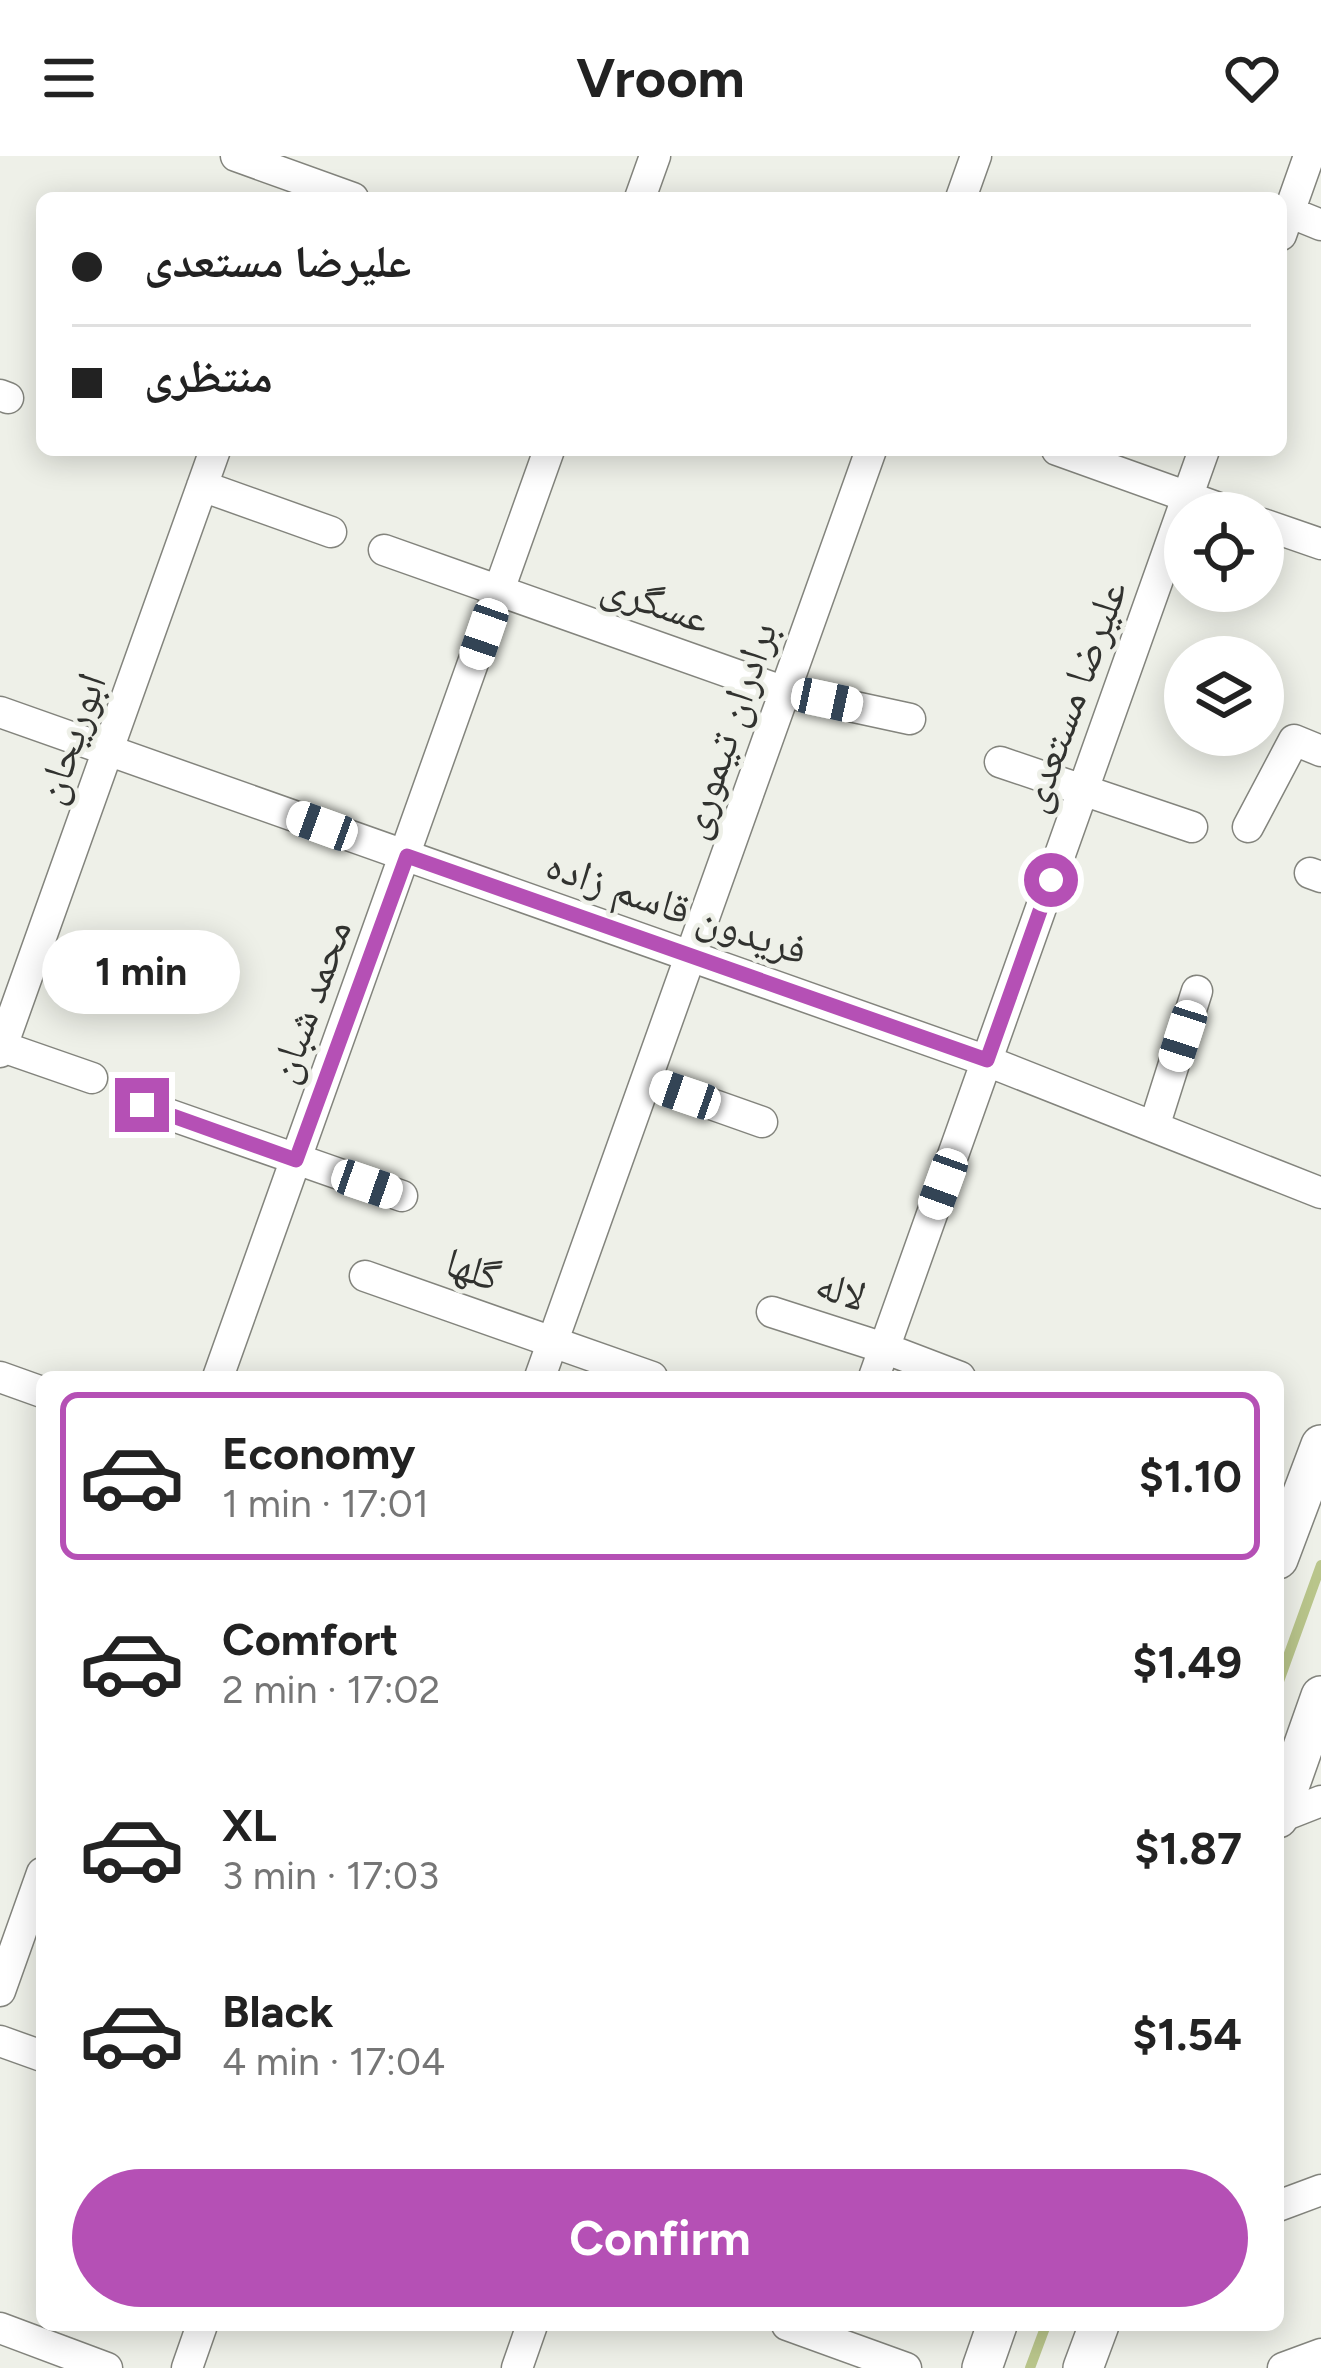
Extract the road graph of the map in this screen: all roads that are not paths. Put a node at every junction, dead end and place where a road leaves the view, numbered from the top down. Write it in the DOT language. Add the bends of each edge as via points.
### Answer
graph roads {
  1 [pos="236,156"];
  2 [pos="655,156"];
  3 [pos="976,156"];
  4 [pos="1309,156"];
  5 [pos="311,179"];
  6 [pos="339,192"];
  7 [pos="642,192"];
  8 [pos="963,192"];
  9 [pos="1287,217"];
  10 [pos="1287,223"];
  11 [pos="1321,225"];
  12 [pos="547,456"];
  13 [pos="869,456"];
  14 [pos="1074,456"];
  15 [pos="1202,456"];
  16 [pos="203,462"];
  17 [pos="1177,492"];
  18 [pos="1189,492"];
  19 [pos="1284,531"];
  20 [pos="331,532"];
  21 [pos="1321,544"];
  22 [pos="384,550"];
  23 [pos="1164,563"];
  24 [pos="499,590"];
  25 [pos="785,692"];
  26 [pos="0,712"];
  27 [pos="910,718"];
  28 [pos="110,751"];
  29 [pos="1321,751"];
  30 [pos="1000,762"];
  31 [pos="1083,790"];
  32 [pos="1192,827"];
  33 [pos="1248,827"];
  34 [pos="407,856"];
  35 [pos="693,957"];
  36 [pos="1197,991"];
  37 [pos="1,1048"];
  38 [pos="987,1060"];
  39 [pos="92,1078"];
  40 [pos="646,1081"];
  41 [pos="142,1105"];
  42 [pos="762,1121"];
  43 [pos="1154,1127"];
  44 [pos="296,1160"];
  45 [pos="1321,1192"];
  46 [pos="402,1196"];
  47 [pos="365,1276"];
  48 [pos="772,1312"];
  49 [pos="553,1342"];
  50 [pos="879,1362"];
  51 [pos="220,1371"];
  52 [pos="542,1371"];
  53 [pos="635,1371"];
  54 [pos="928,1371"];
  55 [pos="0,1378"];
  56 [pos="36,1390"];
  57 [pos="1321,1445"];
  58 [pos="1288,1505"];
  59 [pos="1321,1696"];
  60 [pos="1284,1801"];
  61 [pos="1321,1802"];
  62 [pos="1284,1816"];
  63 [pos="36,1890"];
  64 [pos="0,1991"];
  65 [pos="0,2042"];
  66 [pos="36,2054"];
  67 [pos="1321,2190"];
  68 [pos="1284,2204"];
  69 [pos="0,2328"];
  70 [pos="200,2331"];
  71 [pos="530,2331"];
  72 [pos="803,2331"];
  73 [pos="995,2331"];
  74 [pos="1097,2331"];
  75 [pos="1321,2354"];
  76 [pos="107,2368"];
  77 [pos="187,2368"];
  78 [pos="517,2368"];
  79 [pos="905,2368"];
  80 [pos="982,2368"];
  81 [pos="1083,2368"];
  82 [pos="1283,2368"];
  1 -- 5 [label="street"];
  2 -- 7 [label="street"];
  3 -- 8 [label="street"];
  4 -- 9 [label="street"];
  5 -- 6 [label="street"];
  10 -- 11 [label="street"];
  12 -- 24 [label="street, محمد شبان"];
  13 -- 25 [label="street, برادران تیموری"];
  14 -- 17 [label="street"];
  15 -- 18 [label="street, علیرضا مستعدی"];
  16 -- 20 [label="street"];
  16 -- 28 [label="street, ابوریحان"];
  19 -- 21 [label="street"];
  22 -- 24 [label="street, عسگری"];
  23 -- 31 [label="street, علیرضا مستعدی"];
  24 -- 25 [label="street, عسگری"];
  24 -- 34 [label="street, محمد شبان"];
  25 -- 27 [label="street, عسگری"];
  25 -- 35 [label="street, برادران تیموری"];
  26 -- 28 [label="street, فریدون قاسم زاده"];
  28 -- 34 [label="street, فریدون قاسم زاده"];
  28 -- 37 [label="street, ابوریحان"];
  29 -- 33 [label="street" via="1294,740"];
  30 -- 31 [label="street"];
  31 -- 32 [label="street"];
  31 -- 38 [label="street, علیرضا مستعدی"];
  34 -- 35 [label="street, فریدون قاسم زاده"];
  34 -- 44 [label="street, محمد شبان"];
  35 -- 38 [label="street, فریدون قاسم زاده"];
  35 -- 40 [label="street, برادران تیموری"];
  36 -- 43 [label="street"];
  37 -- 39 [label="street"];
  38 -- 43 [label="street, فریدون قاسم زاده"];
  38 -- 50 [label="street, علیرضا مستعدی"];
  40 -- 42 [label="street"];
  40 -- 49 [label="street, برادران تیموری"];
  41 -- 44 [label="street"];
  43 -- 45 [label="street, فریدون قاسم زاده"];
  44 -- 46 [label="street"];
  44 -- 51 [label="street, محمد شبان"];
  47 -- 49 [label="street, گلها"];
  48 -- 50 [label="street, لاله"];
  49 -- 52 [label="street, برادران تیموری"];
  49 -- 53 [label="street, گلها"];
  50 -- 54 [label="street, لاله"];
  55 -- 56 [label="street"];
  57 -- 58 [label="main road"];
  59 -- 60 [label="main road"];
  61 -- 62 [label="street"];
  63 -- 64 [label="street"];
  65 -- 66 [label="street"];
  67 -- 68 [label="street"];
  69 -- 76 [label="street"];
  70 -- 77 [label="street"];
  71 -- 78 [label="street"];
  72 -- 79 [label="street"];
  73 -- 80 [label="main road"];
  74 -- 81 [label="main road"];
  75 -- 82 [label="street"];
}
